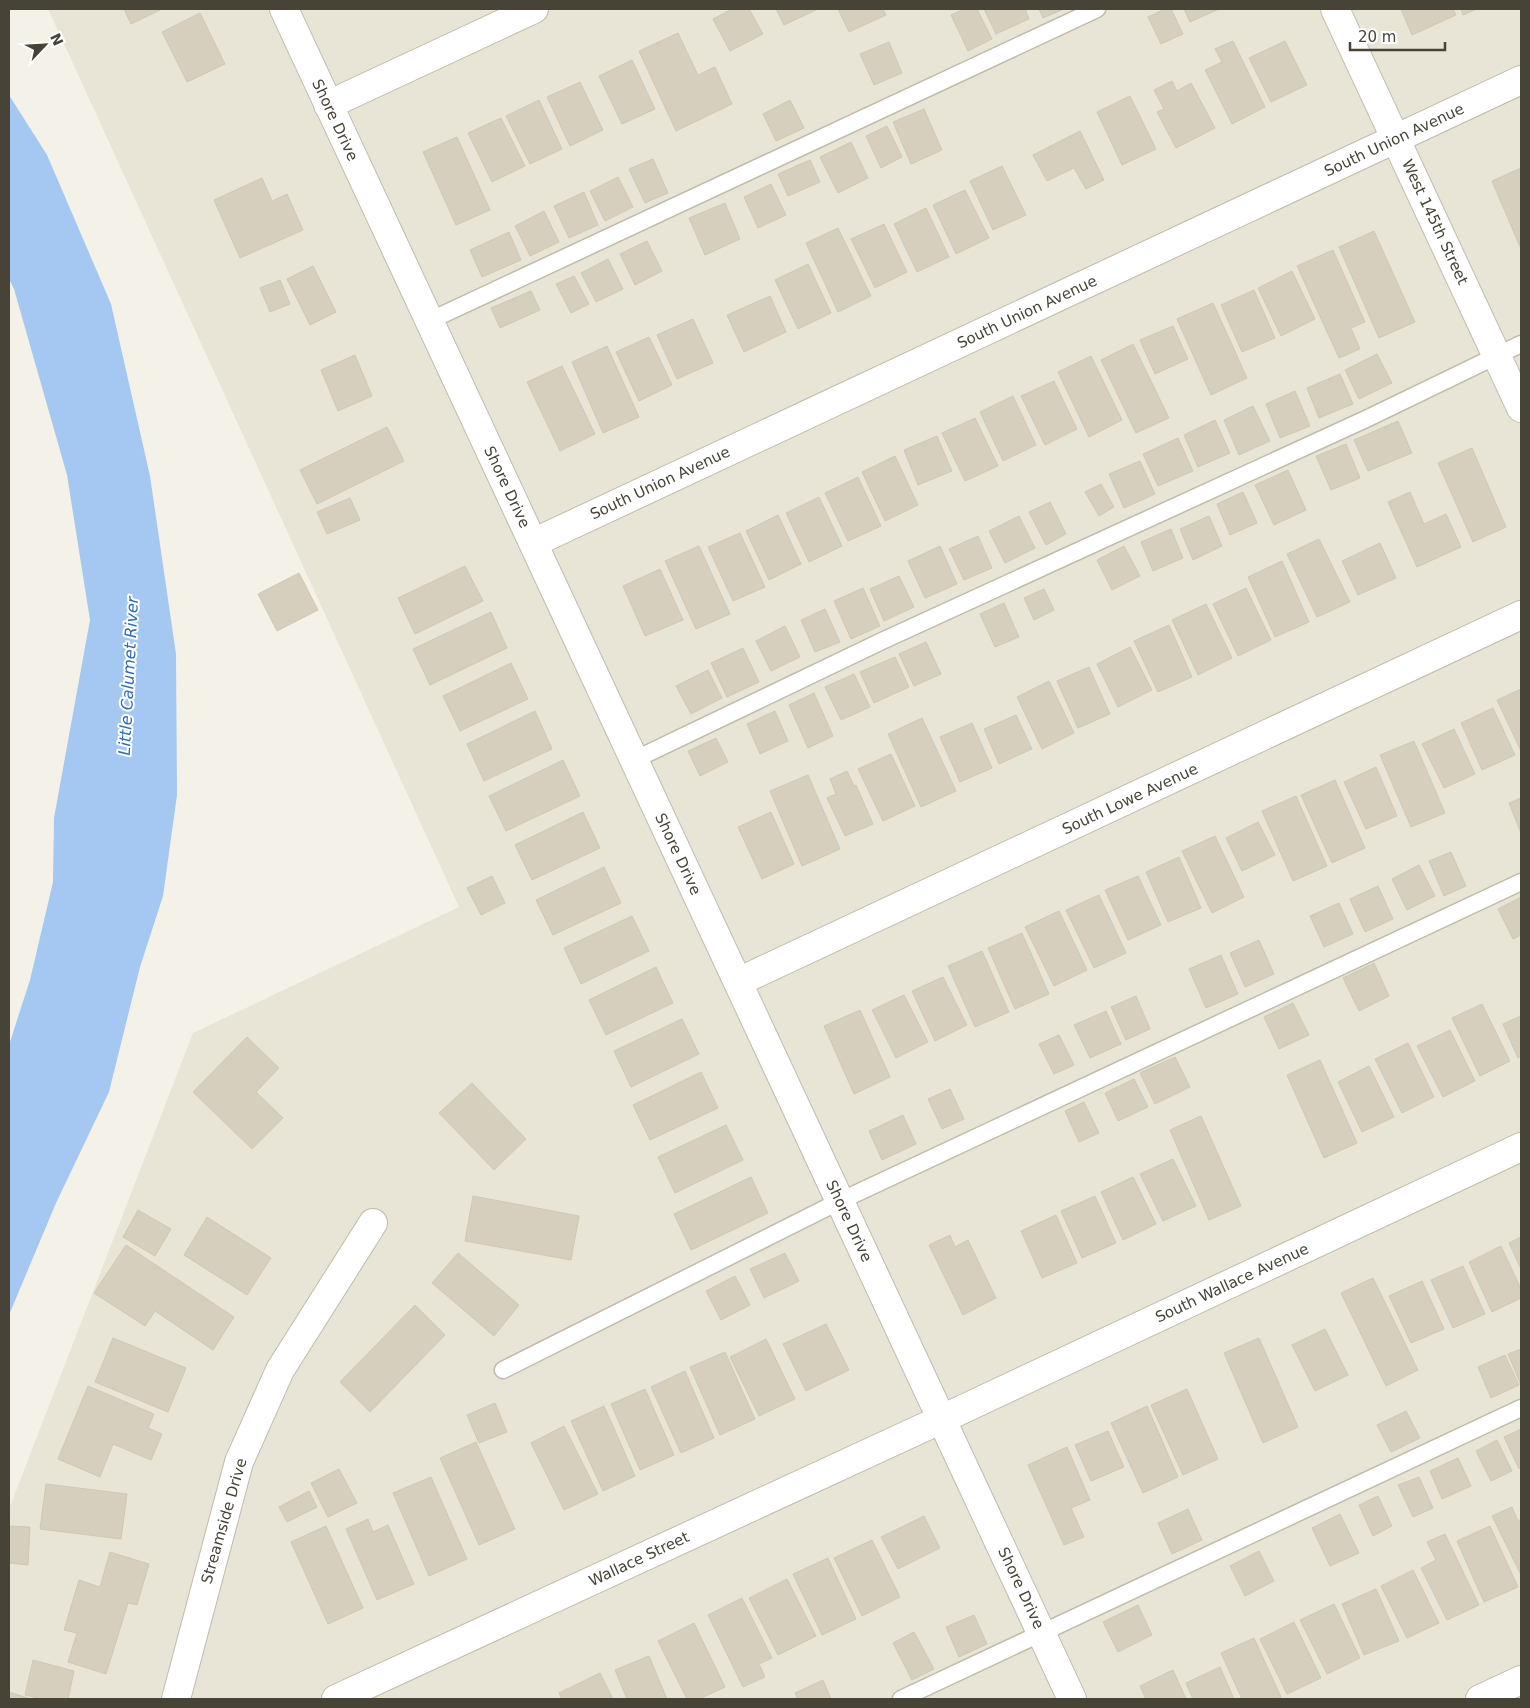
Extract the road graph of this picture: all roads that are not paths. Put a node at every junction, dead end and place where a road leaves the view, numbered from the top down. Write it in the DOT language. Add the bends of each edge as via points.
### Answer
graph roads {
  1 [pos="284,9"];
  2 [pos="534,9"];
  3 [pos="1097,9"];
  4 [pos="1335,9"];
  5 [pos="1521,80"];
  6 [pos="328,105"];
  7 [pos="1396,139"];
  8 [pos="429,321"];
  9 [pos="1521,344"];
  10 [pos="1497,356"];
  11 [pos="1521,408"];
  12 [pos="533,543"];
  13 [pos="1521,615"];
  14 [pos="634,760"];
  15 [pos="1521,882"];
  16 [pos="738,982"];
  17 [pos="1521,1147"];
  18 [pos="840,1200"];
  19 [pos="373,1224"];
  20 [pos="503,1370"];
  21 [pos="1521,1408"];
  22 [pos="942,1419"];
  23 [pos="1041,1632"];
  24 [pos="1521,1680"];
  25 [pos="176,1699"];
  26 [pos="336,1699"];
  27 [pos="901,1699"];
  28 [pos="1072,1699"];
  29 [pos="1480,1699"];
  1 -- 6 [label="street, Shore Drive"];
  2 -- 6 [label="street"];
  3 -- 8 [label="lane"];
  4 -- 7 [label="street, West 145th Street"];
  5 -- 7 [label="street, South Union Avenue"];
  6 -- 8 [label="street, Shore Drive"];
  7 -- 10 [label="street, West 145th Street"];
  7 -- 12 [label="street, South Union Avenue"];
  8 -- 12 [label="street, Shore Drive"];
  9 -- 10 [label="lane"];
  10 -- 11 [label="street, West 145th Street"];
  10 -- 14 [label="lane" via="882,641"];
  12 -- 14 [label="street, Shore Drive"];
  13 -- 16 [label="street, South Lowe Avenue"];
  14 -- 16 [label="street, Shore Drive"];
  15 -- 18 [label="lane"];
  16 -- 18 [label="street, Shore Drive"];
  17 -- 22 [label="street, South Wallace Avenue"];
  18 -- 20 [label="lane"];
  18 -- 22 [label="street, Shore Drive"];
  19 -- 25 [label="street, Streamside Drive" via="280,1370 239,1462"];
  21 -- 23 [label="lane"];
  22 -- 23 [label="street, Shore Drive"];
  22 -- 26 [label="street, Wallace Street"];
  23 -- 27 [label="lane"];
  23 -- 28 [label="street, Shore Drive"];
  24 -- 29 [label="street"];
}
